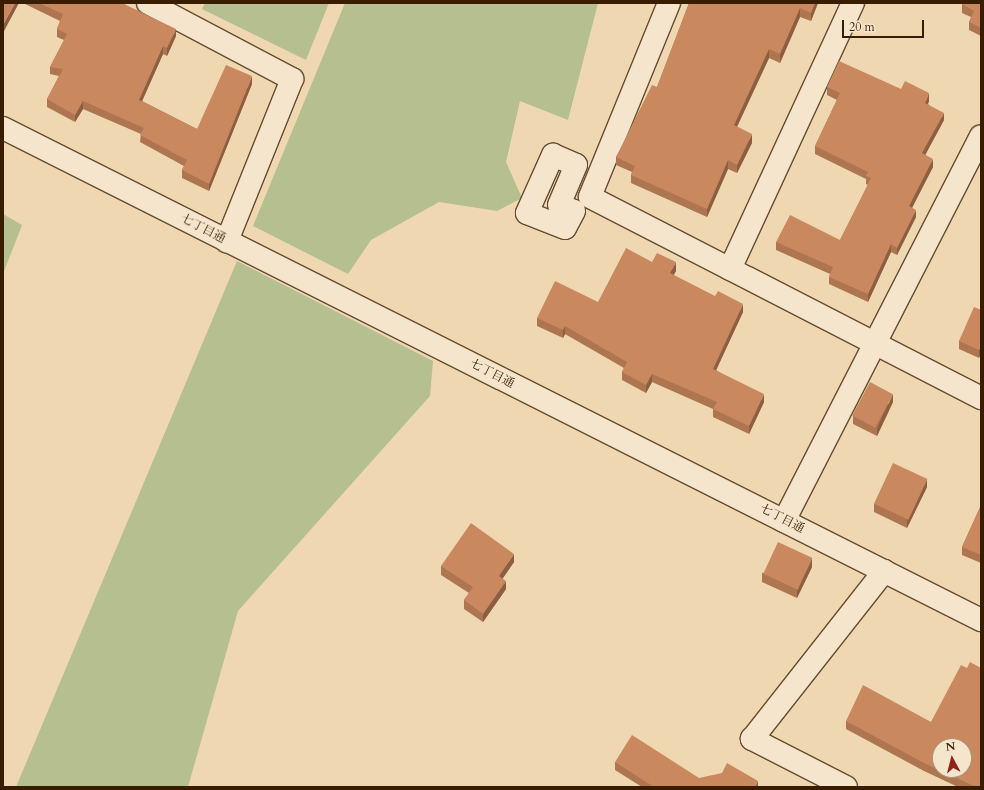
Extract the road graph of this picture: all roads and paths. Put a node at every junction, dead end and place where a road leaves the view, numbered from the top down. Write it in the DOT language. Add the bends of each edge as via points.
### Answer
graph roads {
  1 [pos="148,3"];
  2 [pos="668,3"];
  3 [pos="853,3"];
  4 [pos="3,128"];
  5 [pos="981,136"];
  6 [pos="227,241"];
  7 [pos="730,269"];
  8 [pos="874,344"];
  9 [pos="981,398"];
  10 [pos="784,521"];
  11 [pos="884,571"];
  12 [pos="981,620"];
  13 [pos="846,787"];
  1 -- 6 [label="street" via="292,79"];
  2 -- 7 [label="street" via="590,197"];
  3 -- 7 [label="street"];
  4 -- 6 [label="street, 七丁目通"];
  5 -- 8 [label="street"];
  6 -- 10 [label="street, 七丁目通"];
  7 -- 8 [label="street"];
  8 -- 9 [label="street"];
  8 -- 10 [label="street"];
  10 -- 11 [label="street, 七丁目通"];
  11 -- 12 [label="street, 七丁目通"];
  11 -- 13 [label="street" via="752,738"];
}
